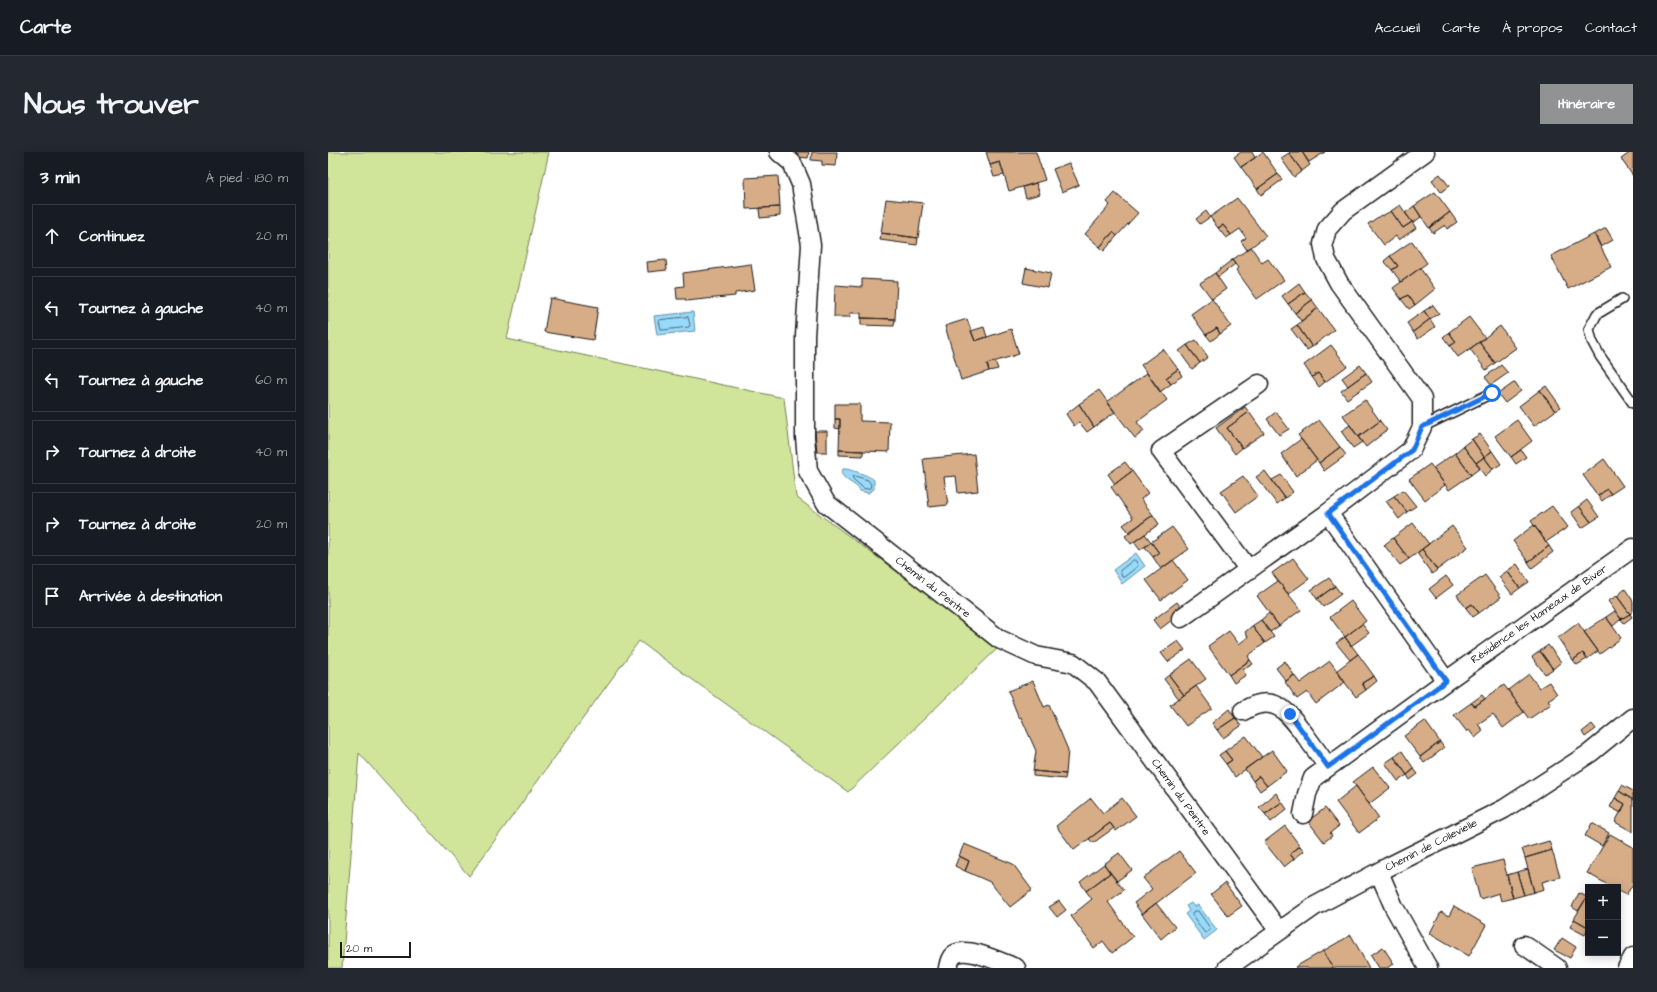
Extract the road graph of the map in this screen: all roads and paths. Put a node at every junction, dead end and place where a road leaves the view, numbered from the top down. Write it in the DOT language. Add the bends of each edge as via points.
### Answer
graph roads {
  1 [pos="779,152"];
  2 [pos="1425,152"];
  3 [pos="1622,299"];
  4 [pos="1259,384"];
  5 [pos="1492,393"];
  6 [pos="1633,403"];
  7 [pos="1422,427"];
  8 [pos="1328,513"];
  9 [pos="1633,548"];
  10 [pos="1249,570"];
  11 [pos="1181,618"];
  12 [pos="1446,681"];
  13 [pos="1243,711"];
  14 [pos="1633,718"];
  15 [pos="1328,767"];
  16 [pos="1303,814"];
  17 [pos="1379,872"];
  18 [pos="1279,930"];
  19 [pos="1524,945"];
  20 [pos="1633,957"];
  21 [pos="948,968"];
  22 [pos="1016,968"];
  23 [pos="1227,968"];
  24 [pos="1428,968"];
  25 [pos="1557,968"];
  26 [pos="1627,968"];
  1 -- 18 [label="street, Chemin du Peintre" via="792,162 801,184 811,246 805,336 805,437 808,471 826,503 999,638 1036,656 1073,663 1097,682"];
  2 -- 7 [label="street" via="1343,211 1327,229 1322,244 1339,283 1422,399"];
  3 -- 6 [label="lane" via="1597,314 1590,329 1592,341 1600,356"];
  4 -- 10 [label="street" via="1161,451"];
  5 -- 7 [label="lane"];
  7 -- 8 [label="street" via="1412,450"];
  8 -- 10 [label="street"];
  8 -- 12 [label="street"];
  9 -- 12 [label="street, Résidence les Hameaux de Biver"];
  10 -- 11 [label="street"];
  12 -- 15 [label="street, Résidence les Hameaux de Biver"];
  13 -- 15 [label="street" via="1265,703 1277,706 1290,714"];
  14 -- 17 [label="street, Chemin de Collevielle" via="1590,753 1504,809"];
  15 -- 16 [label="street, Résidence les Hameaux de Biver" via="1313,778"];
  17 -- 18 [label="street, Chemin de Collevielle" via="1315,906"];
  17 -- 24 [label="street" via="1394,907"];
  18 -- 23 [label="street, Chemin de Collevielle"];
  19 -- 25 [label="street"];
  20 -- 26 [label="street"];
  21 -- 22 [label="street" via="954,954 963,952 975,953"];
}
